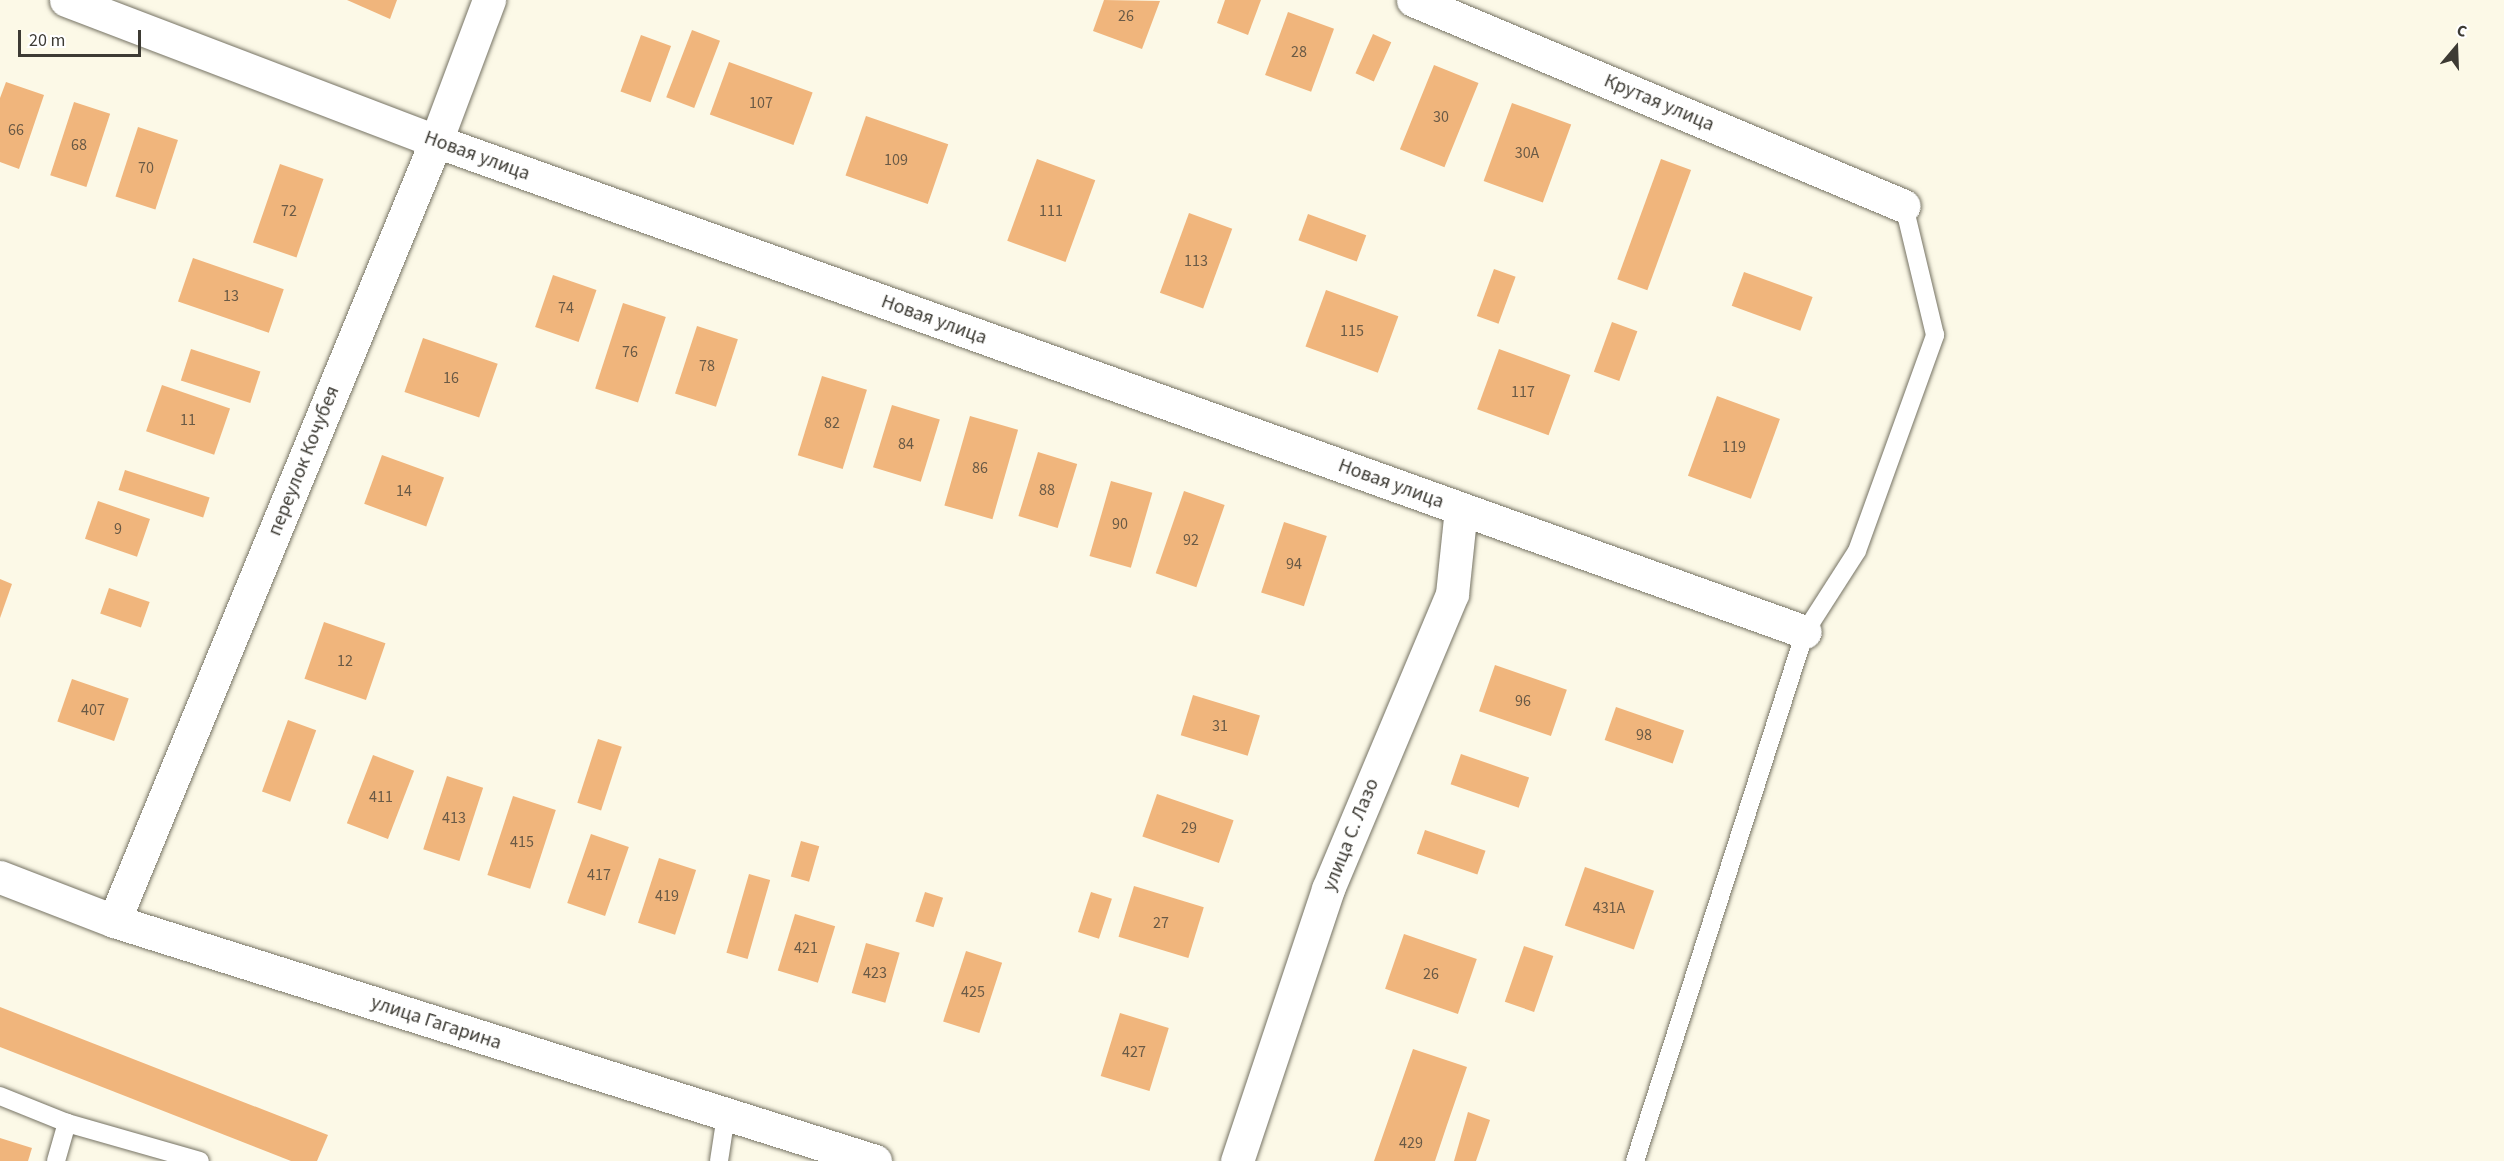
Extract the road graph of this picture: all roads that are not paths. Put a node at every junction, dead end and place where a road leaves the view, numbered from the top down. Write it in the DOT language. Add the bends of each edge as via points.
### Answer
graph roads {
  1 [pos="66,0"];
  2 [pos="489,0"];
  3 [pos="1413,0"];
  4 [pos="436,141"];
  5 [pos="1904,206"];
  6 [pos="1461,509"];
  7 [pos="1805,632"];
  8 [pos="0,877"];
  9 [pos="114,921"];
  10 [pos="0,1096"];
  11 [pos="726,1115"];
  12 [pos="67,1123"];
  13 [pos="56,1161"];
  14 [pos="199,1161"];
  15 [pos="719,1161"];
  16 [pos="875,1161"];
  17 [pos="1237,1161"];
  18 [pos="1635,1161"];
  1 -- 4 [label="street, Новая улица"];
  2 -- 4 [label="street, переулок Кочубея"];
  3 -- 5 [label="street, Крутая улица"];
  4 -- 6 [label="street, Новая улица"];
  4 -- 9 [label="street, переулок Кочубея"];
  5 -- 7 [label="lane" via="1935,335 1857,551"];
  6 -- 7 [label="street, Новая улица"];
  6 -- 17 [label="street, улица С. Лазо" via="1452,594 1328,889"];
  7 -- 18 [label="lane"];
  8 -- 9 [label="street, улица Гагарина"];
  9 -- 11 [label="street, улица Гагарина"];
  10 -- 12 [label="lane"];
  11 -- 15 [label="lane"];
  11 -- 16 [label="street, улица Гагарина"];
  12 -- 13 [label="lane"];
  12 -- 14 [label="lane"];
}
